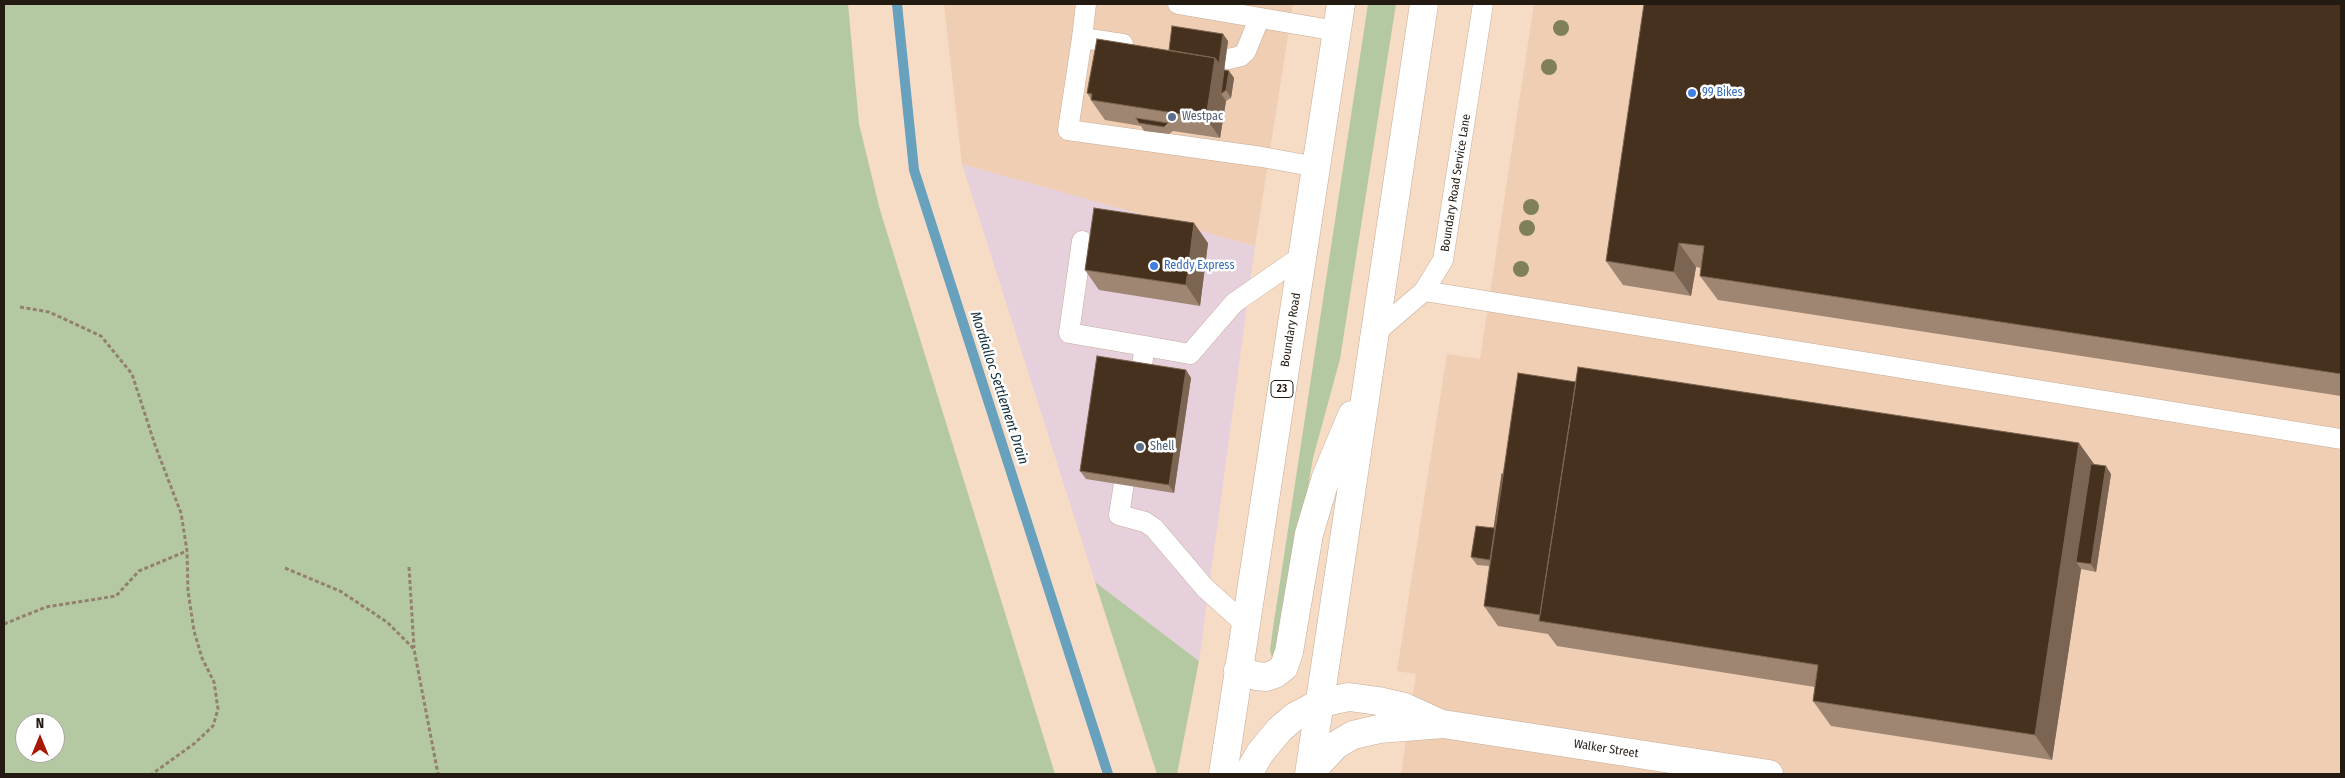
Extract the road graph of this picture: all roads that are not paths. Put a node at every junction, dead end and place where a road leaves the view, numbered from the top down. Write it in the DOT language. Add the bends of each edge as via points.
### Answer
graph roads {
  1 [pos="1086,4"];
  2 [pos="1178,4"];
  3 [pos="1341,4"];
  4 [pos="1424,4"];
  5 [pos="1483,4"];
  6 [pos="1259,18"];
  7 [pos="1337,31"];
  8 [pos="1082,38"];
  9 [pos="1140,47"];
  10 [pos="1180,52"];
  11 [pos="1316,167"];
  12 [pos="1082,241"];
  13 [pos="1303,255"];
  14 [pos="1424,291"];
  15 [pos="1374,334"];
  16 [pos="1146,346"];
  17 [pos="1368,377"];
  18 [pos="1135,411"];
  19 [pos="1131,439"];
  20 [pos="2341,439"];
  21 [pos="1245,624"];
  22 [pos="1238,670"];
  23 [pos="1320,703"];
  24 [pos="1443,724"];
  25 [pos="1223,774"];
  26 [pos="1248,774"];
  27 [pos="1311,774"];
  28 [pos="1769,774"];
  1 -- 8 [label="lane"];
  2 -- 6 [label="lane"];
  3 -- 7 [label="main road, Boundary Road / 23"];
  4 -- 15 [label="main road"];
  5 -- 14 [label="lane, Boundary Road Service Lane" via="1444,260"];
  6 -- 7 [label="lane"];
  6 -- 10 [label="lane" via="1241,56 1229,59"];
  7 -- 11 [label="main road, Boundary Road / 23"];
  8 -- 9 [label="lane"];
  8 -- 11 [label="lane" via="1068,130"];
  11 -- 13 [label="main road, Boundary Road / 23"];
  12 -- 16 [label="lane" via="1069,333"];
  13 -- 16 [label="lane" via="1234,303 1190,354"];
  13 -- 21 [label="main road, Boundary Road / 23"];
  14 -- 15 [label="lane, Boundary Road Service Lane"];
  14 -- 20 [label="lane"];
  15 -- 17 [label="main road"];
  16 -- 18 [label="lane"];
  17 -- 22 [label="main road" via="1326,477 1309,534 1284,667 1266,677"];
  17 -- 23 [label="main road"];
  19 -- 21 [label="lane" via="1119,515 1154,528 1205,588"];
  21 -- 22 [label="main road, Boundary Road / 23"];
  22 -- 25 [label="main road, Boundary Road / 23"];
  23 -- 24 [label="main road, Walker Street" via="1349,697 1378,701 1404,707"];
  23 -- 26 [label="main road, Walker Street" via="1294,717 1279,730"];
  23 -- 27 [label="main road"];
  24 -- 27 [label="main road, Walker Street" via="1379,729 1353,735 1336,745"];
  24 -- 28 [label="main road, Walker Street"];
}
